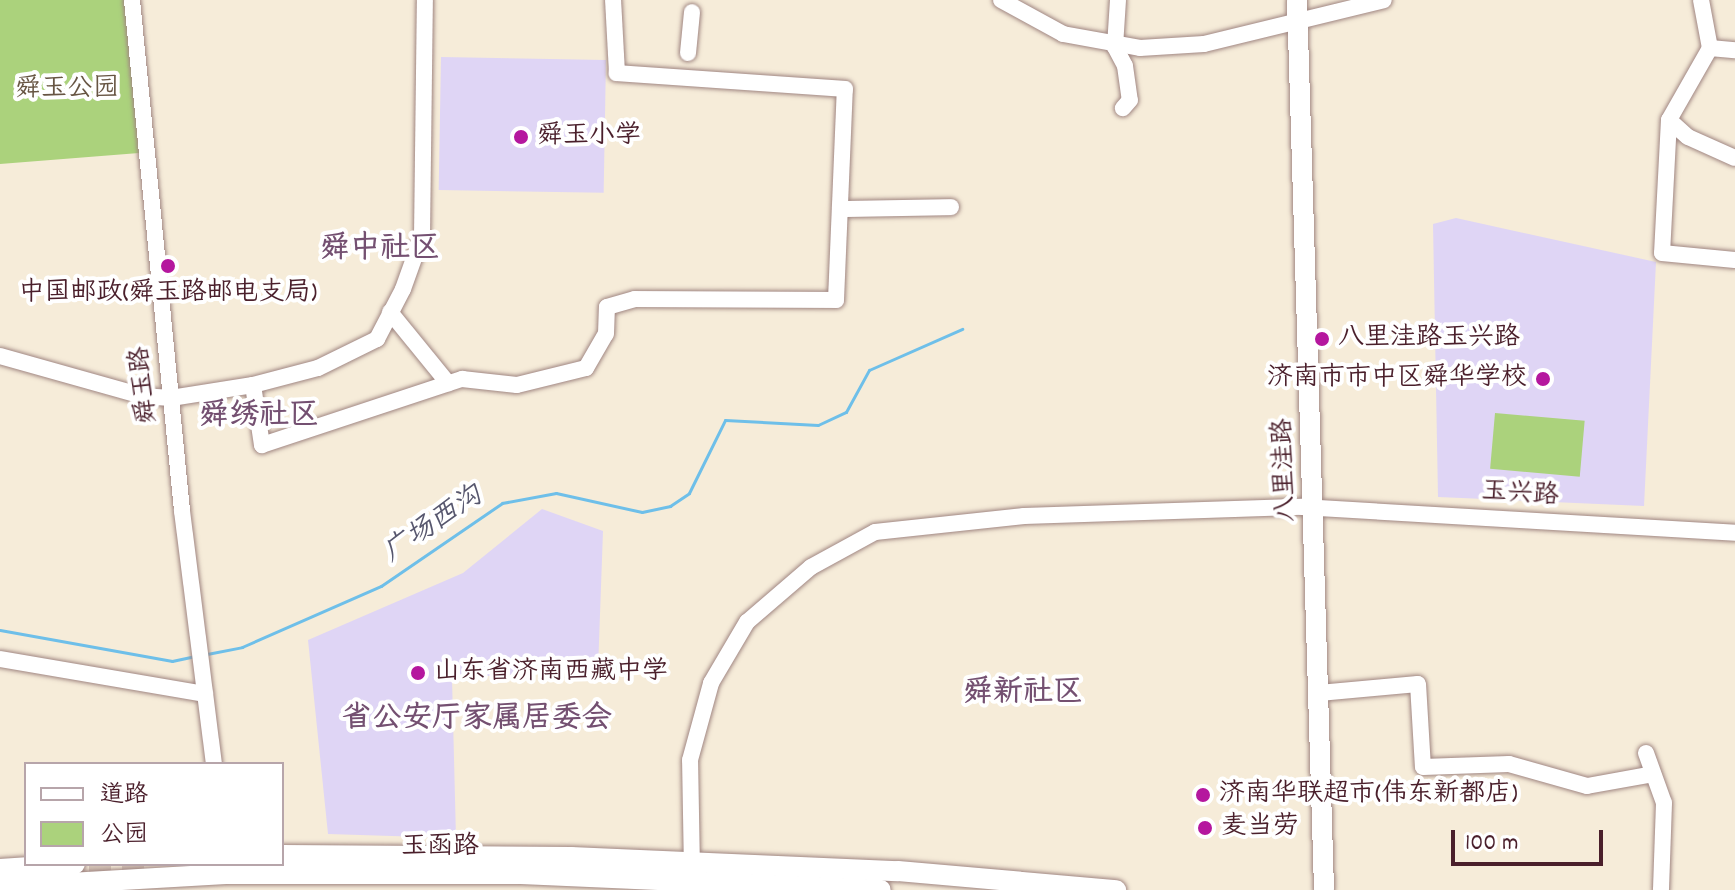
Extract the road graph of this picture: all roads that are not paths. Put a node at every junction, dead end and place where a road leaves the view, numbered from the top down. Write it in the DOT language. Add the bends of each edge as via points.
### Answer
graph roads {
  1 [pos="132,0"];
  2 [pos="425,0"];
  3 [pos="613,0"];
  4 [pos="1001,0"];
  5 [pos="1118,0"];
  6 [pos="1287,0"];
  7 [pos="1384,0"];
  8 [pos="1701,0"];
  9 [pos="692,12"];
  10 [pos="1294,14"];
  11 [pos="1115,43"];
  12 [pos="1710,48"];
  13 [pos="1735,50"];
  14 [pos="688,53"];
  15 [pos="1123,108"];
  16 [pos="1669,120"];
  17 [pos="1735,158"];
  18 [pos="951,207"];
  19 [pos="840,209"];
  20 [pos="1735,260"];
  21 [pos="390,312"];
  22 [pos="0,356"];
  23 [pos="448,383"];
  24 [pos="253,385"];
  25 [pos="171,398"];
  26 [pos="1308,508"];
  27 [pos="1735,533"];
  28 [pos="0,659"];
  29 [pos="204,686"];
  30 [pos="1319,693"];
  31 [pos="1646,753"];
  32 [pos="214,762"];
  33 [pos="1653,774"];
  34 [pos="284,855"];
  35 [pos="45,866"];
  36 [pos="0,869"];
  37 [pos="226,869"];
  38 [pos="692,871"];
  39 [pos="0,887"];
  40 [pos="881,890"];
  41 [pos="1116,890"];
  42 [pos="1315,890"];
  43 [pos="1324,890"];
  44 [pos="1661,890"];
  1 -- 25 [label="street, 舜玉路"];
  2 -- 21 [label="street" via="422,236"];
  3 -- 19 [label="street" via="617,73 845,89"];
  4 -- 11 [label="street" via="1063,34"];
  5 -- 11 [label="street"];
  6 -- 10 [label="main road, 八里洼路"];
  7 -- 10 [label="street"];
  8 -- 12 [label="street"];
  9 -- 14 [label="street"];
  10 -- 11 [label="street" via="1204,44 1140,48"];
  10 -- 26 [label="main road, 八里洼路"];
  11 -- 15 [label="street" via="1130,100"];
  12 -- 13 [label="street"];
  12 -- 16 [label="street"];
  16 -- 17 [label="street" via="1688,137"];
  16 -- 20 [label="street" via="1662,253"];
  18 -- 19 [label="street"];
  19 -- 23 [label="street" via="836,300 635,299 607,307 606,334 586,368 517,385 462,379"];
  21 -- 23 [label="street"];
  21 -- 24 [label="street" via="377,339 318,368"];
  22 -- 25 [label="street" via="142,396"];
  23 -- 24 [label="street" via="262,445"];
  24 -- 25 [label="street"];
  25 -- 29 [label="street, 舜玉路"];
  26 -- 27 [label="street, 玉兴路"];
  26 -- 30 [label="main road, 八里洼路"];
  26 -- 38 [label="street, 玉兴路" via="1024,516 899,529 875,532 811,567 747,622 711,683 690,760"];
  26 -- 42 [label="main road, 八里洼路"];
  28 -- 29 [label="street"];
  29 -- 32 [label="street, 舜玉路"];
  30 -- 33 [label="street" via="1418,684 1423,767 1509,764 1587,786"];
  30 -- 43 [label="main road, 八里洼路"];
  31 -- 33 [label="street"];
  33 -- 44 [label="street" via="1664,803"];
  34 -- 38 [label="main road, 玉函路"];
  35 -- 36 [label="main road"];
  37 -- 38 [label="main road, 玉函路"];
  37 -- 39 [label="main road, 玉函路"];
  38 -- 40 [label="main road, 玉函路"];
  38 -- 41 [label="main road, 玉函路" via="898,871"];
}
